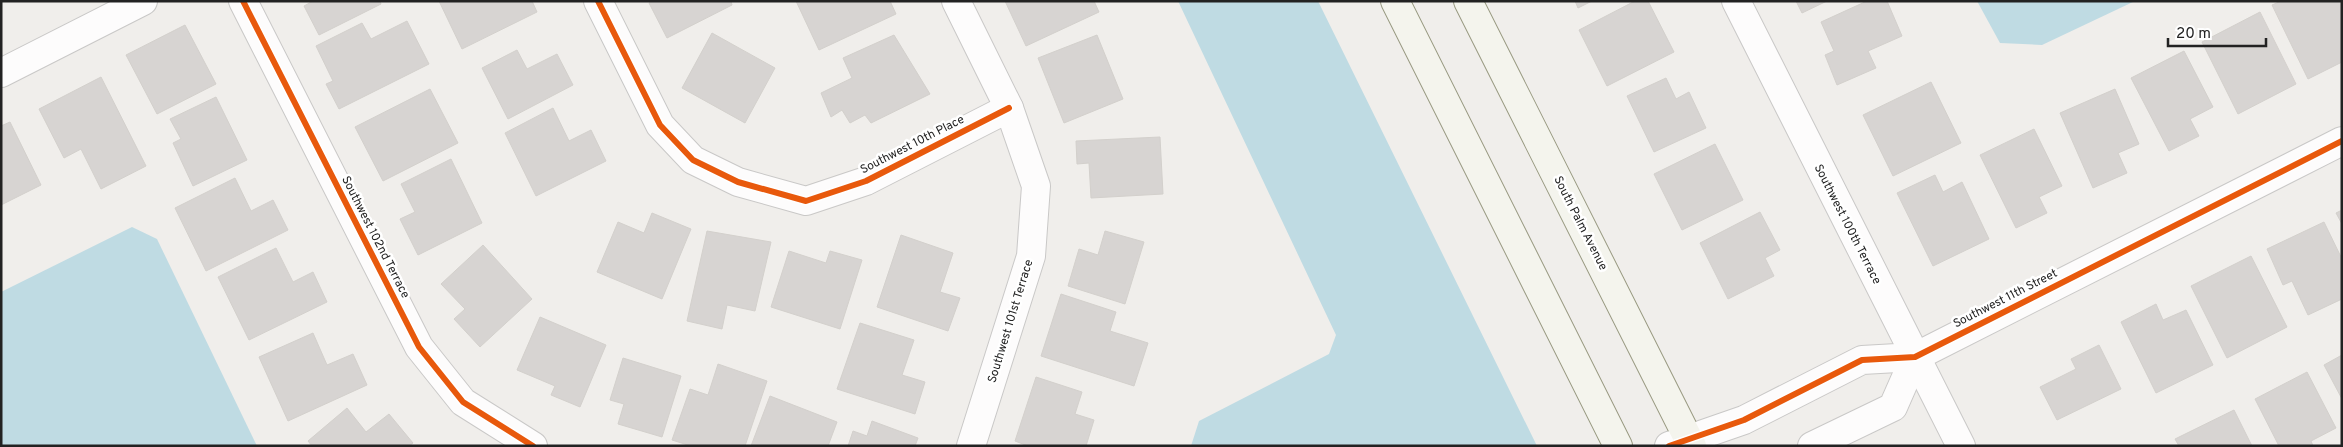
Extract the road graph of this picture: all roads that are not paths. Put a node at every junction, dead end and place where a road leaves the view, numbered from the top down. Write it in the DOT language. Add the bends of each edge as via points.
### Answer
graph roads {
  1 [pos="144,1"];
  2 [pos="243,1"];
  3 [pos="598,1"];
  4 [pos="956,1"];
  5 [pos="1395,1"];
  6 [pos="1468,1"];
  7 [pos="1736,1"];
  8 [pos="1,72"];
  9 [pos="1008,108"];
  10 [pos="2342,141"];
  11 [pos="1915,356"];
  12 [pos="1683,443"];
  13 [pos="533,446"];
  14 [pos="971,446"];
  15 [pos="1618,446"];
  16 [pos="1812,446"];
  17 [pos="1961,446"];
  1 -- 8 [label="street"];
  2 -- 13 [label="street, Southwest 102nd Terrace" via="419,347 463,402"];
  3 -- 9 [label="street, Southwest 10th Place" via="660,125 693,160 738,182 806,201 866,181"];
  4 -- 9 [label="street, Southwest 101st Terrace"];
  5 -- 15 [label="main road"];
  6 -- 12 [label="main road, South Palm Avenue"];
  7 -- 11 [label="street, Southwest 100th Terrace"];
  9 -- 14 [label="street, Southwest 101st Terrace" via="1036,186 1031,256"];
  10 -- 11 [label="street, Southwest 11th Street"];
  11 -- 12 [label="street, Southwest 11th Street" via="1862,360 1744,420"];
  11 -- 16 [label="street" via="1893,407"];
  11 -- 17 [label="street, Southwest 100th Terrace"];
}
